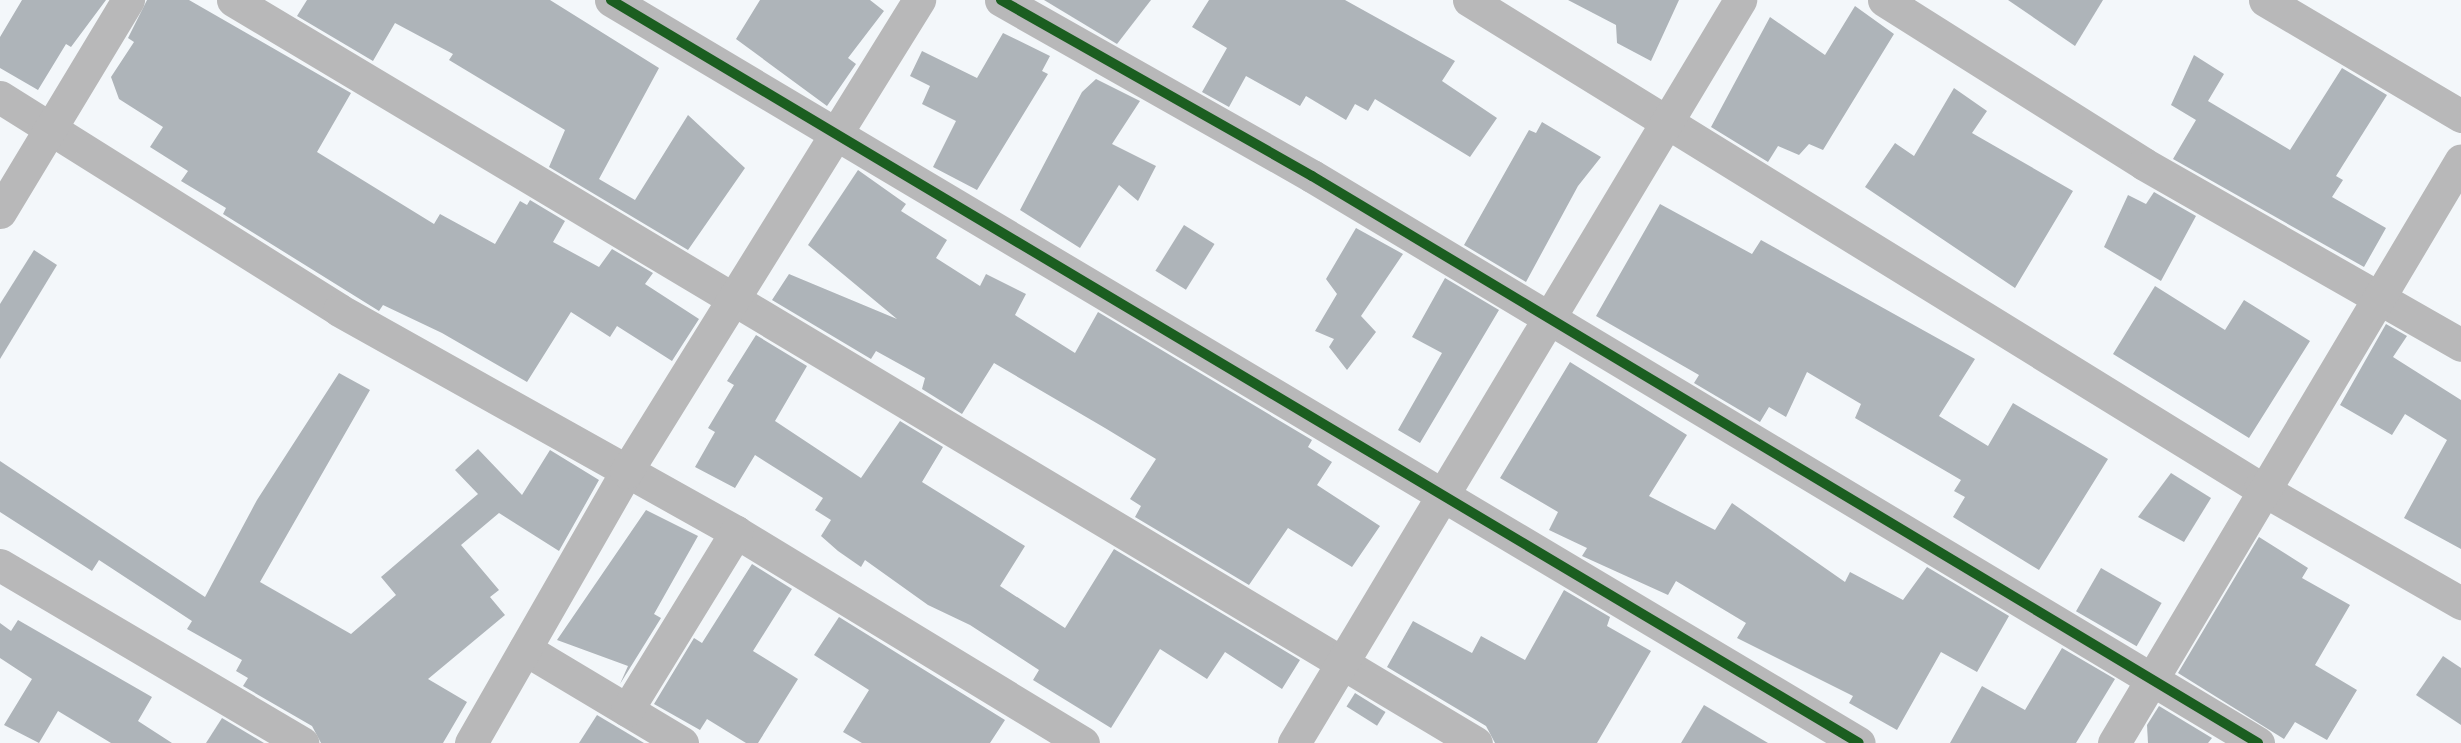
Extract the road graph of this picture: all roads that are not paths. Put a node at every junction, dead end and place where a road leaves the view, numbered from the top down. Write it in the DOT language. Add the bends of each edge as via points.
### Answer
graph roads {
  1 [pos="128,0"];
  2 [pos="233,0"];
  3 [pos="611,0"];
  4 [pos="919,0"];
  5 [pos="1001,0"];
  6 [pos="1469,0"];
  7 [pos="1740,0"];
  8 [pos="1884,0"];
  9 [pos="2265,0"];
  10 [pos="0,97"];
  11 [pos="2461,116"];
  12 [pos="1669,118"];
  13 [pos="51,127"];
  14 [pos="836,134"];
  15 [pos="2461,160"];
  16 [pos="0,212"];
  17 [pos="2379,296"];
  18 [pos="732,303"];
  19 [pos="1549,318"];
  20 [pos="2461,345"];
  21 [pos="626,472"];
  22 [pos="2260,488"];
  23 [pos="1447,497"];
  24 [pos="736,532"];
  25 [pos="0,565"];
  26 [pos="2461,603"];
  27 [pos="525,649"];
  28 [pos="1344,666"];
  29 [pos="2153,681"];
  30 [pos="627,710"];
  31 [pos="302,743"];
  32 [pos="471,743"];
  33 [pos="682,743"];
  34 [pos="1083,743"];
  35 [pos="1294,743"];
  36 [pos="1476,743"];
  37 [pos="1859,743"];
  38 [pos="2114,743"];
  39 [pos="2258,743"];
  1 -- 13 [label="street"];
  2 -- 18 [label="street"];
  3 -- 14 [label="street"];
  4 -- 14 [label="street"];
  5 -- 19 [label="street"];
  6 -- 12 [label="street"];
  7 -- 12 [label="street"];
  8 -- 17 [label="street" via="2144,164"];
  9 -- 11 [label="street"];
  10 -- 13 [label="street"];
  12 -- 19 [label="street"];
  12 -- 22 [label="street"];
  13 -- 16 [label="street"];
  13 -- 21 [label="street" via="339,310"];
  14 -- 18 [label="street"];
  14 -- 23 [label="street"];
  15 -- 17 [label="street"];
  17 -- 20 [label="street"];
  17 -- 22 [label="street"];
  18 -- 21 [label="street"];
  18 -- 28 [label="street"];
  19 -- 23 [label="street"];
  19 -- 29 [label="street"];
  21 -- 24 [label="street"];
  21 -- 27 [label="street"];
  22 -- 26 [label="street"];
  22 -- 29 [label="street"];
  23 -- 28 [label="street"];
  23 -- 37 [label="street"];
  24 -- 30 [label="street"];
  24 -- 34 [label="street"];
  25 -- 31 [label="street"];
  27 -- 30 [label="street"];
  27 -- 32 [label="street"];
  28 -- 35 [label="street"];
  28 -- 36 [label="street"];
  29 -- 38 [label="street"];
  29 -- 39 [label="street"];
  30 -- 33 [label="street"];
}
